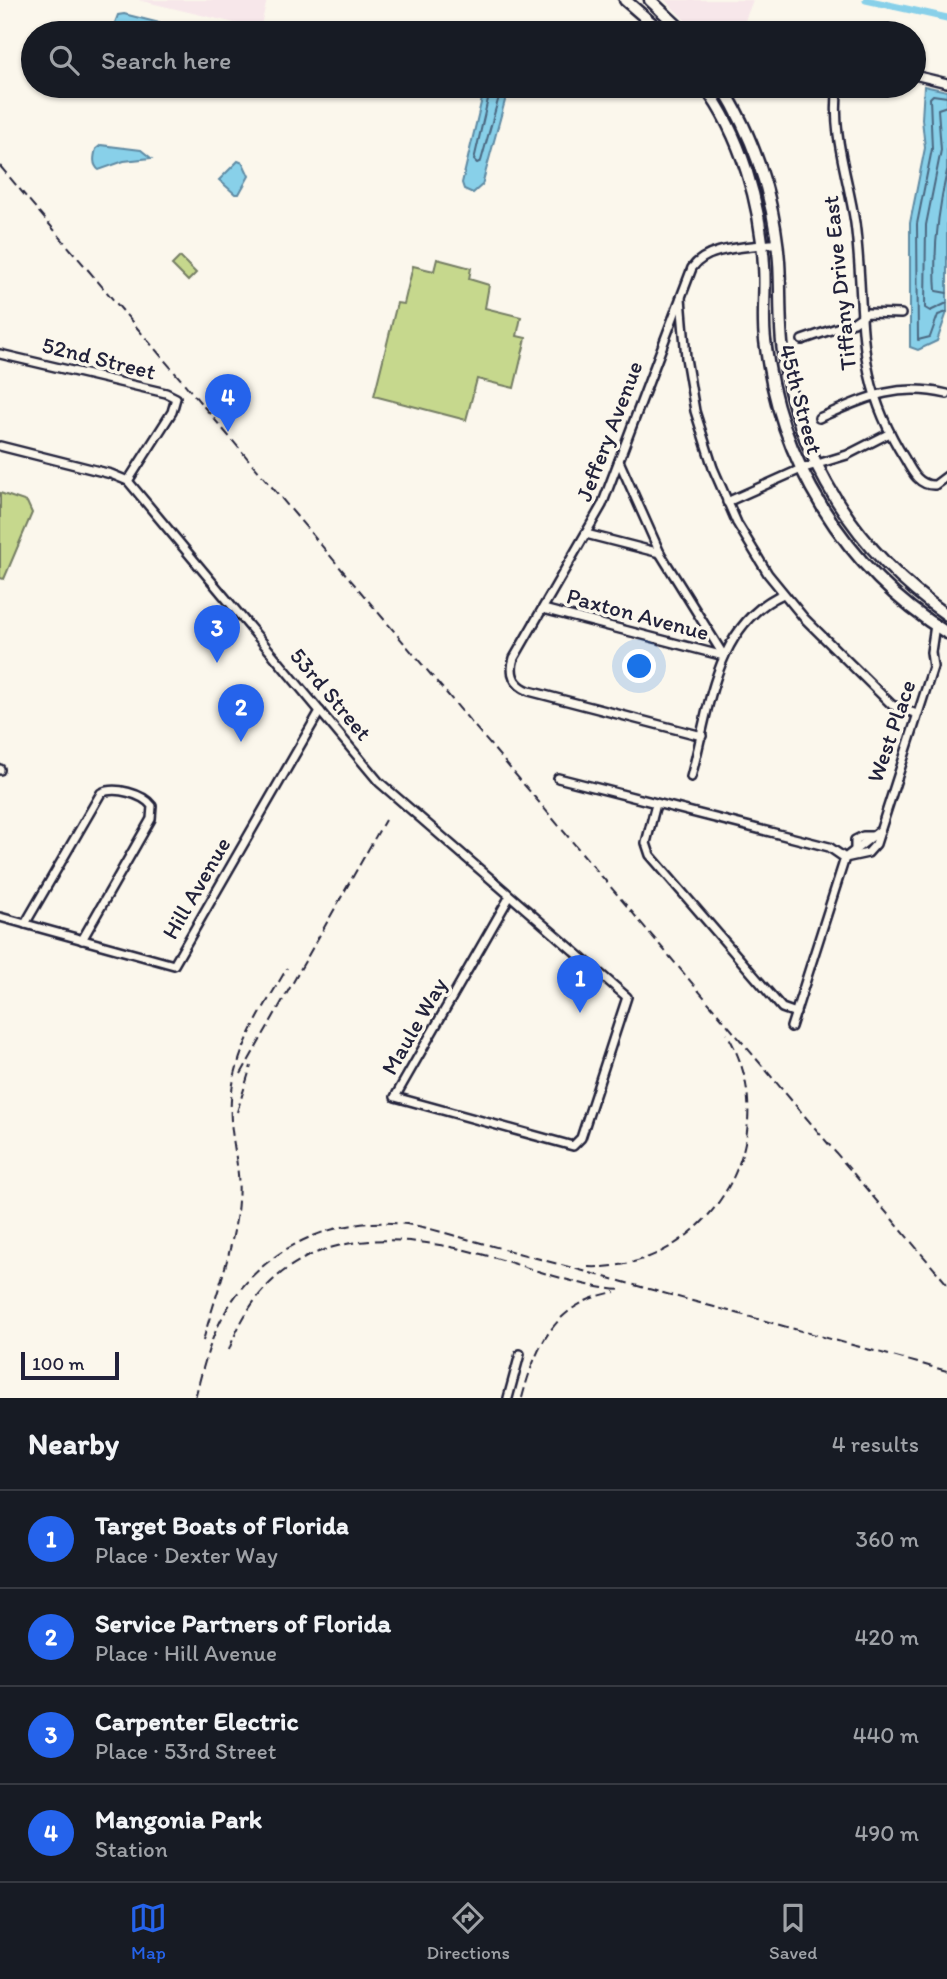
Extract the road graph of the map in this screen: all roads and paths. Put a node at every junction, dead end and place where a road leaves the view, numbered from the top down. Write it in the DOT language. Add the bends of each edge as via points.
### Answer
graph roads {
  1 [pos="625,0"];
  2 [pos="650,0"];
  3 [pos="649,21"];
  4 [pos="672,21"];
  5 [pos="926,78"];
  6 [pos="947,83"];
  7 [pos="712,98"];
  8 [pos="728,98"];
  9 [pos="838,98"];
  10 [pos="777,243"];
  11 [pos="762,246"];
  12 [pos="680,298"];
  13 [pos="901,314"];
  14 [pos="861,316"];
  15 [pos="802,340"];
  16 [pos="0,354"];
  17 [pos="947,394"];
  18 [pos="872,395"];
  19 [pos="820,418"];
  20 [pos="890,433"];
  21 [pos="0,446"];
  22 [pos="619,461"];
  23 [pos="815,464"];
  24 [pos="801,469"];
  25 [pos="945,478"];
  26 [pos="128,481"];
  27 [pos="727,502"];
  28 [pos="586,534"];
  29 [pos="660,554"];
  30 [pos="783,594"];
  31 [pos="543,609"];
  32 [pos="947,615"];
  33 [pos="935,625"];
  34 [pos="946,633"];
  35 [pos="933,642"];
  36 [pos="724,656"];
  37 [pos="320,711"];
  38 [pos="917,714"];
  39 [pos="702,736"];
  40 [pos="691,777"];
  41 [pos="558,778"];
  42 [pos="656,803"];
  43 [pos="875,834"];
  44 [pos="845,858"];
  45 [pos="510,896"];
  46 [pos="0,917"];
  47 [pos="25,924"];
  48 [pos="82,940"];
  49 [pos="796,1013"];
  50 [pos="791,1027"];
  51 [pos="482,1121"];
  52 [pos="520,1354"];
  53 [pos="508,1398"];
  1 -- 3 [label="main road"];
  2 -- 4 [label="main road"];
  5 -- 6 [label="street"];
  7 -- 11 [label="main road, 45th Street" via="748,176"];
  8 -- 10 [label="main road, 45th Street" via="762,170"];
  9 -- 14 [label="street, Tiffany Drive East" via="837,136 855,222"];
  10 -- 11 [label="street, Jeffery Avenue"];
  10 -- 23 [label="main road, 45th Street" via="786,373"];
  11 -- 12 [label="street, Jeffery Avenue" via="702,257 692,268"];
  11 -- 24 [label="main road, 45th Street" via="768,362"];
  12 -- 22 [label="street, Jeffery Avenue"];
  12 -- 27 [label="street" via="695,411"];
  13 -- 14 [label="street"];
  14 -- 15 [label="street" via="854,323"];
  14 -- 18 [label="street, Tiffany Drive East"];
  16 -- 26 [label="street, 52nd Street" via="176,398 172,412"];
  17 -- 18 [label="street" via="902,388"];
  18 -- 19 [label="street"];
  18 -- 20 [label="street, Tiffany Drive East"];
  20 -- 23 [label="street" via="847,455"];
  20 -- 25 [label="street, Tiffany Drive East" via="919,480 931,485"];
  21 -- 26 [label="street"];
  22 -- 28 [label="street, Jeffery Avenue"];
  22 -- 29 [label="street"];
  23 -- 24 [label="street"];
  23 -- 32 [label="main road, 45th Street" via="860,535 894,572"];
  24 -- 27 [label="street"];
  24 -- 33 [label="main road, 45th Street" via="850,548 884,585"];
  26 -- 37 [label="street, 53rd Street"];
  27 -- 30 [label="street"];
  28 -- 29 [label="street"];
  28 -- 31 [label="street, Jeffery Avenue"];
  29 -- 36 [label="street"];
  30 -- 36 [label="street" via="743,622"];
  30 -- 38 [label="street" via="892,705"];
  31 -- 36 [label="street, Paxton Avenue"];
  31 -- 39 [label="street, Jeffery Avenue" via="513,663 516,683 529,691"];
  33 -- 34 [label="main road, 45th Street"];
  33 -- 35 [label="street, West Place"];
  34 -- 35 [label="street"];
  35 -- 38 [label="street, West Place" via="933,667"];
  36 -- 39 [label="street"];
  37 -- 45 [label="street, 53rd Street" via="379,782"];
  37 -- 48 [label="street, Hill Avenue" via="174,965"];
  38 -- 43 [label="street, West Place"];
  39 -- 40 [label="street"];
  41 -- 42 [label="street"];
  42 -- 44 [label="street" via="829,847"];
  42 -- 49 [label="street" via="646,844 650,855 782,1008"];
  43 -- 44 [label="street" via="855,840 855,848"];
  43 -- 44 [label="street, West Place" via="876,844 868,853"];
  44 -- 49 [label="street"];
  45 -- 51 [label="street, Maule Way" via="395,1097"];
  45 -- 51 [label="street, 53rd Street" via="628,997 578,1144 568,1146"];
  46 -- 47 [label="street, Hill Avenue"];
  47 -- 48 [label="street, Hill Avenue"];
  47 -- 48 [label="street" via="101,793 115,790 145,799 152,806 151,819"];
  49 -- 50 [label="street"];
  52 -- 53 [label="street"];
}
